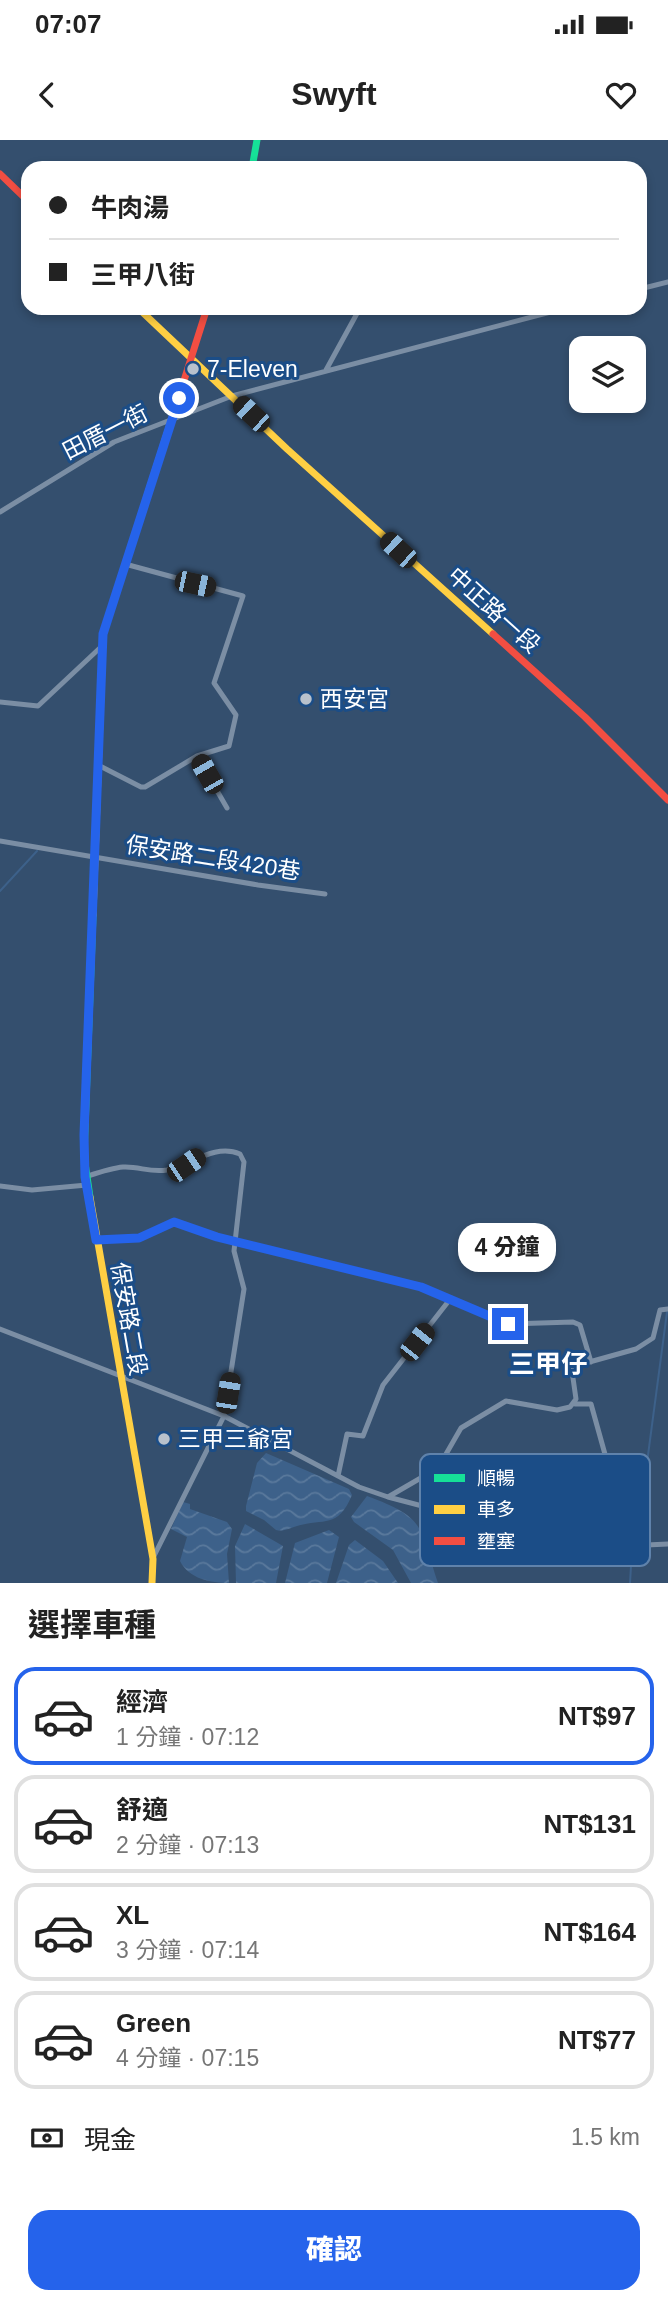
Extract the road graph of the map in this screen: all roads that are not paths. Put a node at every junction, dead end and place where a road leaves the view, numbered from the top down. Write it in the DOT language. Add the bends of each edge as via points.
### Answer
graph roads {
  1 [pos="257,140"];
  2 [pos="253,161"];
  3 [pos="0,174"];
  4 [pos="21,194"];
  5 [pos="668,282"];
  6 [pos="647,287"];
  7 [pos="145,315"];
  8 [pos="205,315"];
  9 [pos="356,315"];
  10 [pos="539,315"];
  11 [pos="191,360"];
  12 [pos="326,370"];
  13 [pos="232,396"];
  14 [pos="173,418"];
  15 [pos="0,512"];
  16 [pos="125,564"];
  17 [pos="103,645"];
  18 [pos="0,702"];
  19 [pos="197,756"];
  20 [pos="98,765"];
  21 [pos="668,800"];
  22 [pos="227,808"];
  23 [pos="0,841"];
  24 [pos="96,856"];
  25 [pos="326,894"];
  26 [pos="86,1181"];
  27 [pos="0,1186"];
  28 [pos="96,1240"];
  29 [pos="235,1240"];
  30 [pos="451,1298"];
  31 [pos="668,1309"];
  32 [pos="0,1329"];
  33 [pos="591,1362"];
  34 [pos="119,1374"];
  35 [pos="575,1404"];
  36 [pos="224,1416"];
  37 [pos="446,1454"];
  38 [pos="605,1454"];
  39 [pos="338,1476"];
  40 [pos="420,1478"];
  41 [pos="388,1497"];
  42 [pos="420,1505"];
  43 [pos="668,1544"];
  44 [pos="650,1545"];
  45 [pos="153,1559"];
  46 [pos="152,1583"];
  1 -- 2 [label="street"];
  3 -- 4 [label="street"];
  5 -- 6 [label="street"];
  7 -- 11 [label="street, 中正路一段"];
  8 -- 11 [label="street, 保安路二段"];
  9 -- 12 [label="street"];
  10 -- 12 [label="street, 田厝一街"];
  11 -- 13 [label="street, 中正路一段"];
  11 -- 14 [label="street, 保安路二段"];
  12 -- 13 [label="street, 田厝一街"];
  13 -- 14 [label="street, 田厝一街"];
  13 -- 21 [label="street, 中正路一段" via="585,716"];
  14 -- 15 [label="street, 田厝一街" via="114,442"];
  14 -- 16 [label="street, 保安路二段"];
  16 -- 17 [label="street, 保安路二段"];
  16 -- 19 [label="street" via="243,596 214,683 236,711 231,742"];
  17 -- 18 [label="street" via="38,706"];
  17 -- 20 [label="street, 保安路二段"];
  19 -- 20 [label="street" via="141,788"];
  19 -- 22 [label="street"];
  20 -- 24 [label="street, 保安路二段"];
  23 -- 24 [label="street, 保安路二段420巷"];
  24 -- 25 [label="street, 保安路二段420巷"];
  24 -- 26 [label="street, 保安路二段"];
  26 -- 27 [label="street" via="32,1190"];
  26 -- 28 [label="street, 保安路二段"];
  26 -- 29 [label="street" via="125,1167 147,1173 168,1170 200,1155 234,1151 244,1162"];
  28 -- 29 [label="street" via="139,1238 174,1222"];
  28 -- 34 [label="street, 保安路二段"];
  29 -- 30 [label="street"];
  29 -- 36 [label="street" via="244,1289"];
  30 -- 33 [label="street" via="508,1324 580,1325"];
  30 -- 39 [label="street" via="383,1385 363,1436 347,1434"];
  31 -- 33 [label="street" via="660,1310 653,1338 636,1349"];
  32 -- 34 [label="street"];
  33 -- 35 [label="street" via="572,1371"];
  34 -- 36 [label="street"];
  34 -- 45 [label="street, 保安路二段"];
  35 -- 37 [label="street" via="557,1410 506,1401 461,1429"];
  35 -- 38 [label="street" via="591,1404"];
  36 -- 39 [label="street"];
  36 -- 45 [label="street"];
  39 -- 41 [label="street"];
  40 -- 41 [label="street"];
  41 -- 42 [label="street"];
  43 -- 44 [label="street"];
  45 -- 46 [label="street, 保安路二段"];
}
